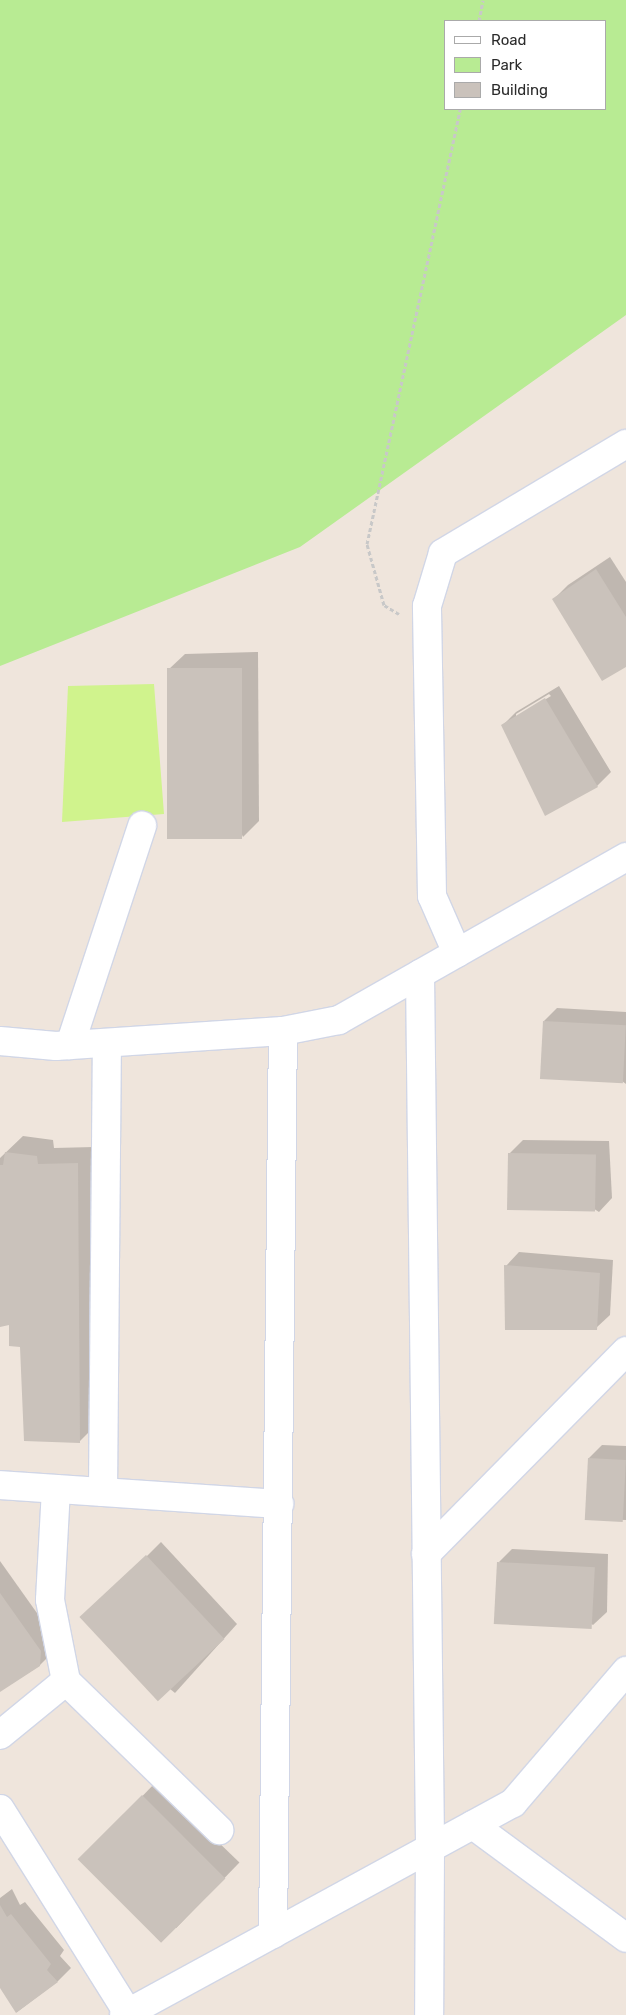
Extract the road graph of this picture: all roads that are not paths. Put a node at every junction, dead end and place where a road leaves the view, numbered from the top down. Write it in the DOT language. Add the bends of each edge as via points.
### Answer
graph roads {
  1 [pos="626,444"];
  2 [pos="142,826"];
  3 [pos="626,857"];
  4 [pos="457,953"];
  5 [pos="420,974"];
  6 [pos="284,1031"];
  7 [pos="0,1041"];
  8 [pos="107,1043"];
  9 [pos="70,1045"];
  10 [pos="626,1351"];
  11 [pos="0,1486"];
  12 [pos="56,1489"];
  13 [pos="103,1492"];
  14 [pos="278,1504"];
  15 [pos="426,1554"];
  16 [pos="626,1671"];
  17 [pos="66,1681"];
  18 [pos="0,1735"];
  19 [pos="0,1809"];
  20 [pos="473,1825"];
  21 [pos="219,1830"];
  22 [pos="430,1848"];
  23 [pos="273,1934"];
  24 [pos="626,1938"];
  25 [pos="126,2014"];
  26 [pos="428,2015"];
  1 -- 4 [label="street" via="443,553 427,606 432,896"];
  2 -- 9 [label="street"];
  3 -- 4 [label="street"];
  4 -- 5 [label="street"];
  5 -- 6 [label="street" via="339,1020"];
  5 -- 15 [label="street"];
  6 -- 8 [label="street"];
  6 -- 14 [label="street"];
  7 -- 9 [label="street"];
  8 -- 9 [label="street"];
  8 -- 13 [label="street"];
  10 -- 15 [label="street"];
  11 -- 12 [label="street"];
  12 -- 13 [label="street"];
  12 -- 17 [label="street" via="50,1600"];
  13 -- 14 [label="street"];
  14 -- 23 [label="street"];
  15 -- 22 [label="street"];
  16 -- 20 [label="street" via="513,1803"];
  17 -- 18 [label="street"];
  17 -- 21 [label="street"];
  19 -- 25 [label="street"];
  20 -- 22 [label="street"];
  20 -- 24 [label="street"];
  22 -- 23 [label="street"];
  22 -- 26 [label="street"];
  23 -- 25 [label="street"];
}
